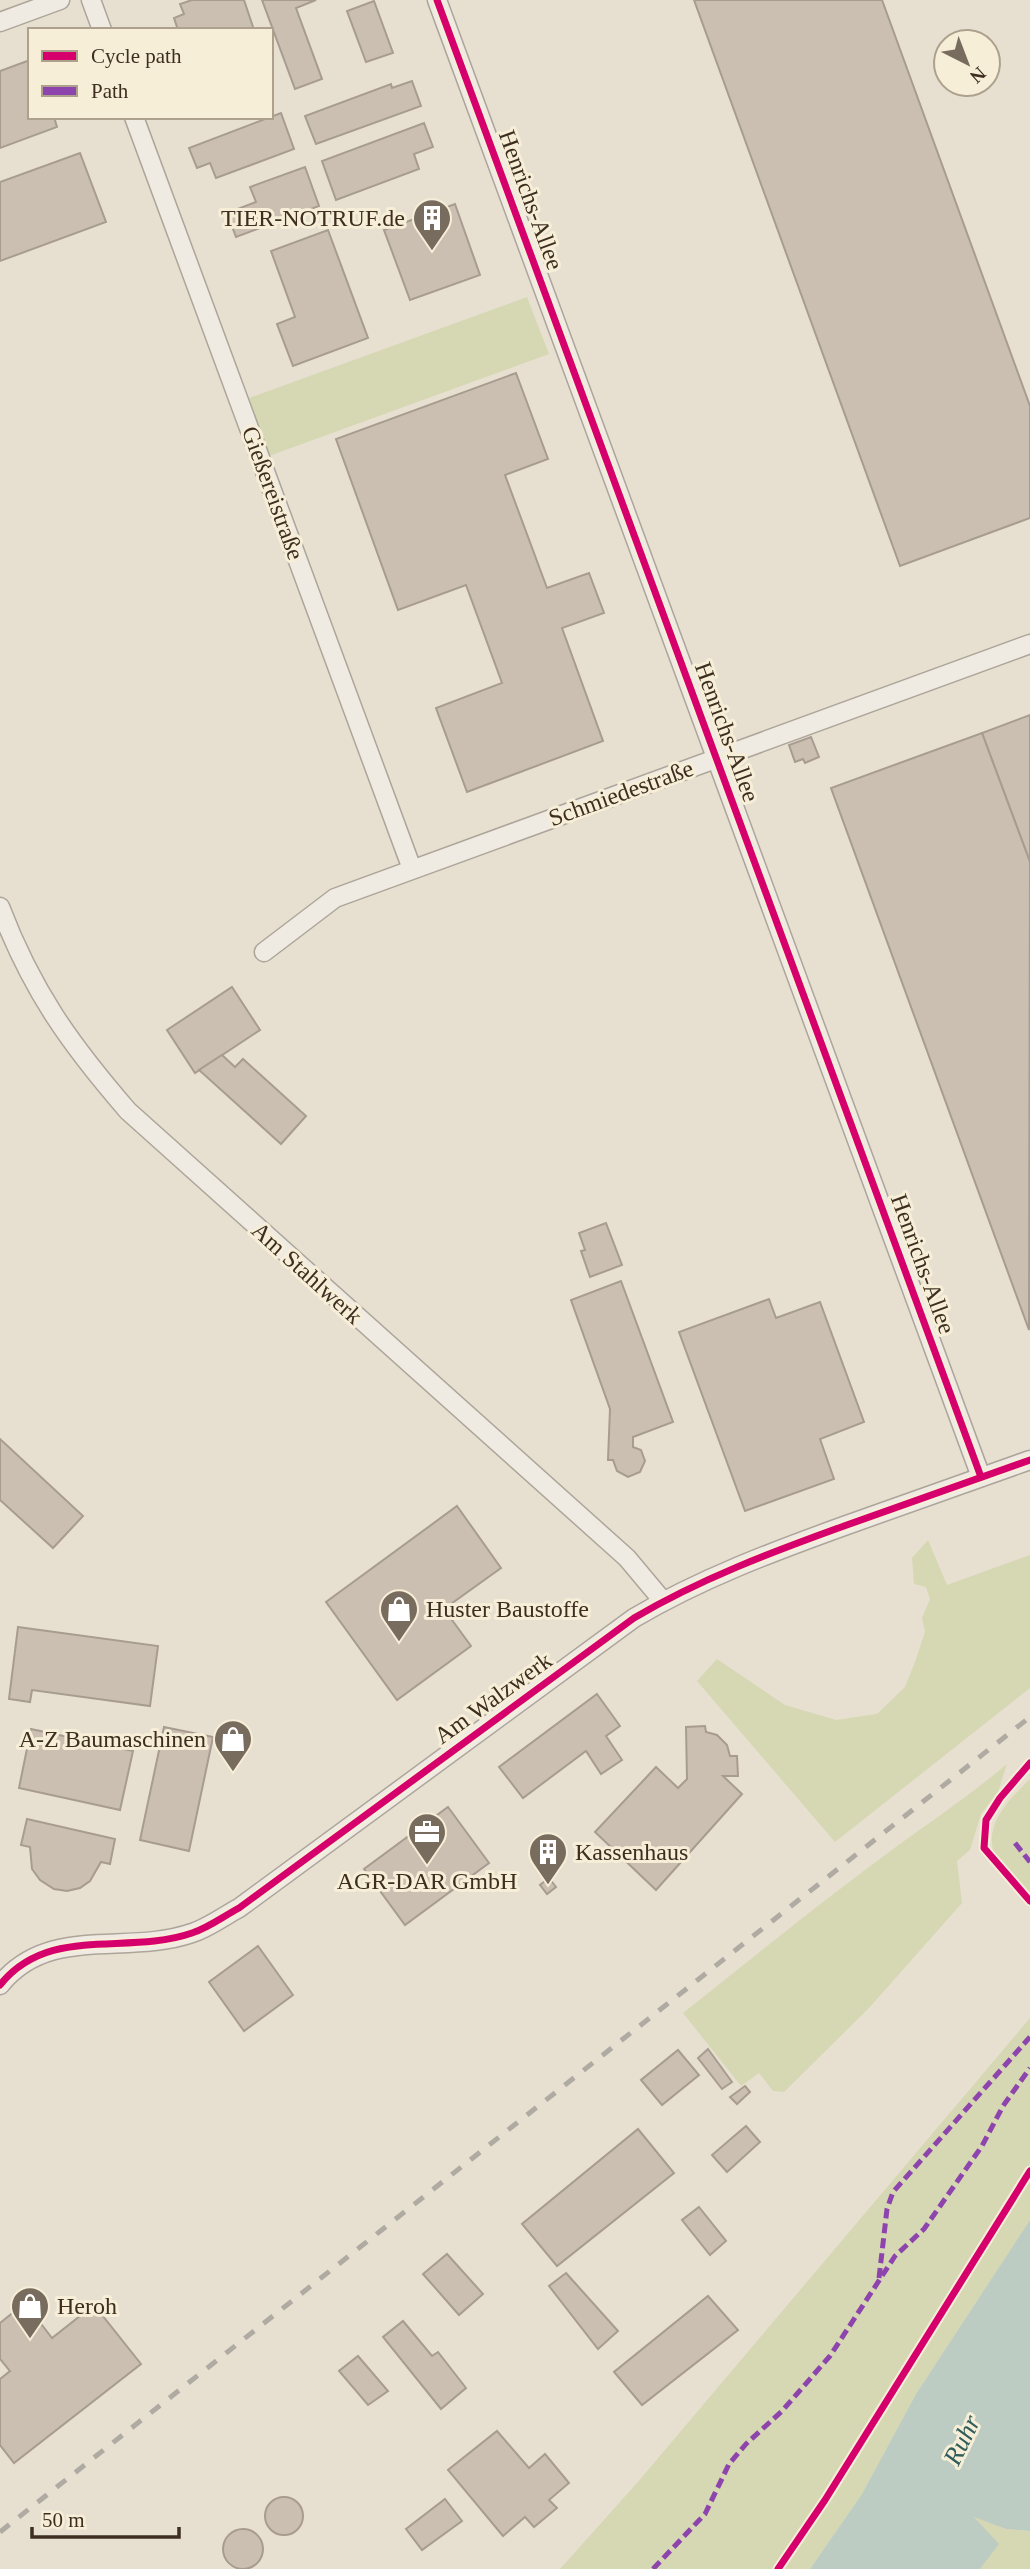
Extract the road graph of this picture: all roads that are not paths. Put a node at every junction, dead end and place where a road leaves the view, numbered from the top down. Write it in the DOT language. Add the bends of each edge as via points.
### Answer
graph roads {
  1 [pos="60,0"];
  2 [pos="92,0"];
  3 [pos="437,0"];
  4 [pos="0,22"];
  5 [pos="101,28"];
  6 [pos="135,119"];
  7 [pos="1030,644"];
  8 [pos="717,758"];
  9 [pos="412,869"];
  10 [pos="0,907"];
  11 [pos="264,953"];
  12 [pos="1030,1460"];
  13 [pos="981,1477"];
  14 [pos="663,1601"];
  15 [pos="0,1984"];
  1 -- 4 [label="street"];
  2 -- 5 [label="street"];
  3 -- 8 [label="street, Henrichs-Allee"];
  6 -- 9 [label="street, Gießereistraße"];
  7 -- 8 [label="street, Schmiedestraße"];
  8 -- 9 [label="street, Schmiedestraße"];
  8 -- 13 [label="street, Henrichs-Allee"];
  9 -- 11 [label="street, Schmiedestraße" via="335,898"];
  10 -- 14 [label="street, Am Stahlwerk" via="43,1000 89,1066 128,1111 628,1559"];
  12 -- 13 [label="street, Am Walzwerk"];
  13 -- 14 [label="street, Am Walzwerk" via="718,1574"];
  14 -- 15 [label="street, Am Walzwerk" via="239,1908 192,1933 149,1942 44,1951 13,1969"];
}
